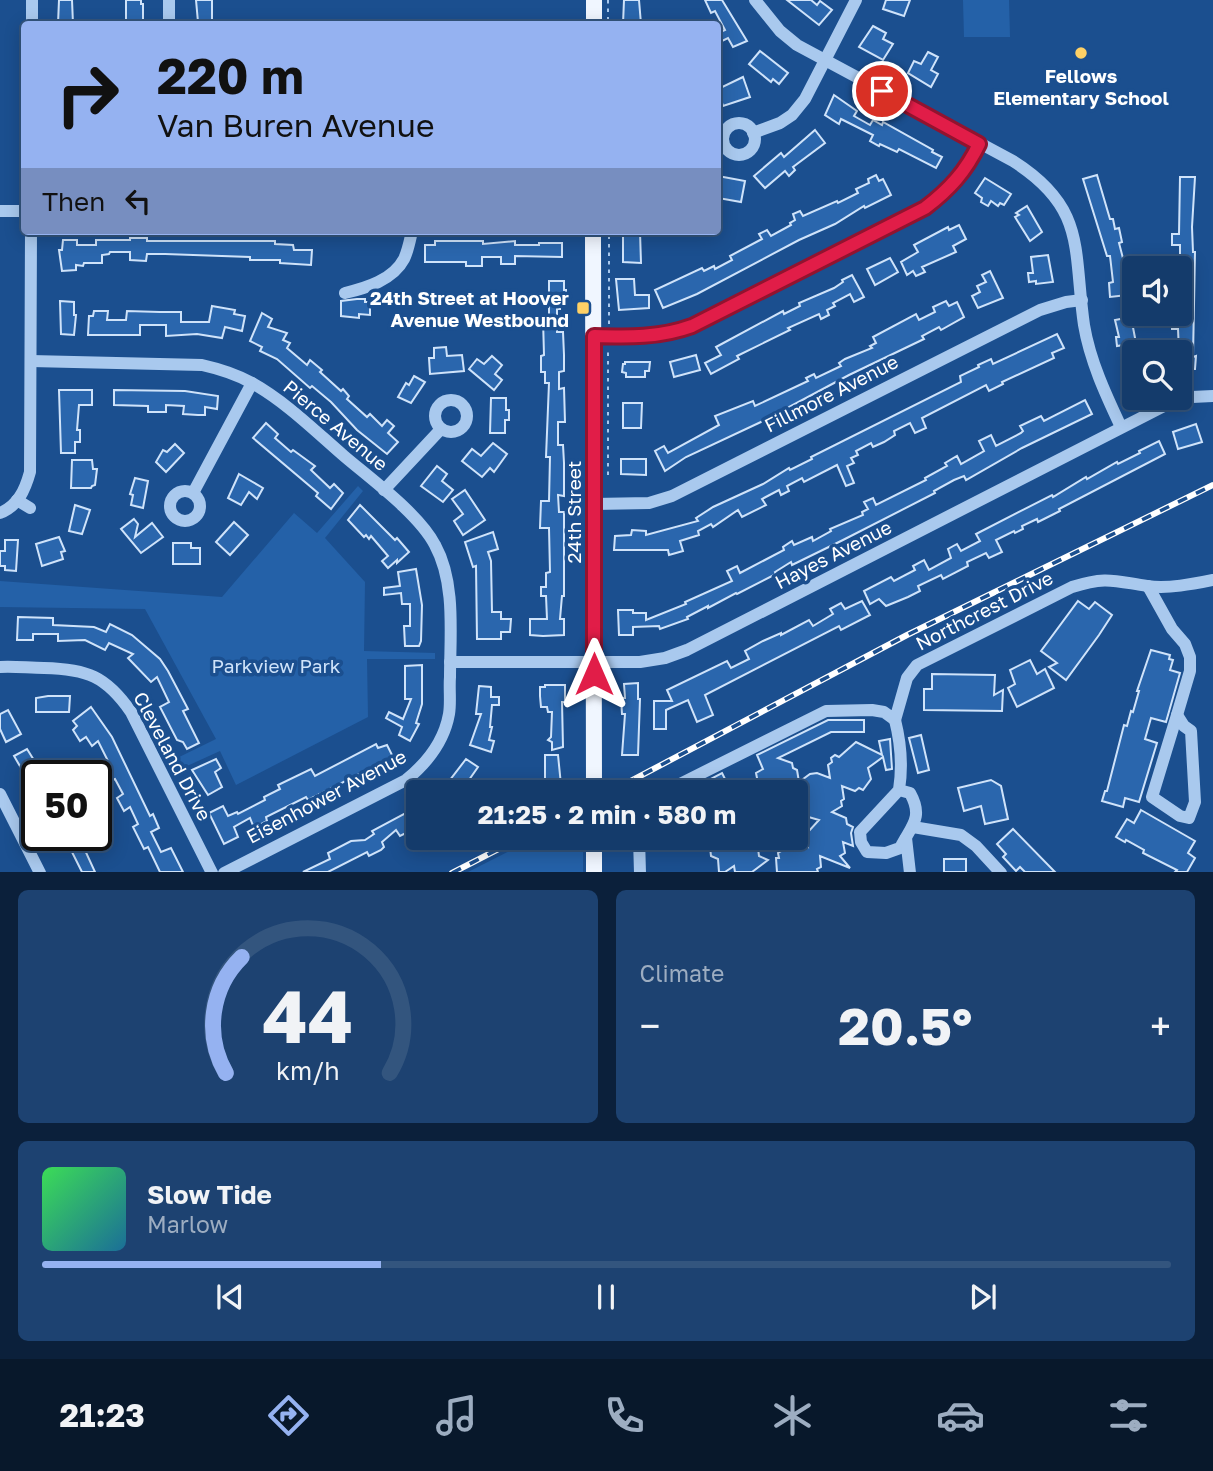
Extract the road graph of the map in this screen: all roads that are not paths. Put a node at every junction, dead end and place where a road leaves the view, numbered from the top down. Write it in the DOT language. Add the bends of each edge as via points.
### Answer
graph roads {
  1 [pos="32,0"];
  2 [pos="169,0"];
  3 [pos="594,0"];
  4 [pos="755,0"];
  5 [pos="856,0"];
  6 [pos="32,21"];
  7 [pos="169,21"];
  8 [pos="594,21"];
  9 [pos="825,60"];
  10 [pos="753,133"];
  11 [pos="979,144"];
  12 [pos="0,211"];
  13 [pos="21,211"];
  14 [pos="32,235"];
  15 [pos="411,235"];
  16 [pos="593,235"];
  17 [pos="345,293"];
  18 [pos="1082,300"];
  19 [pos="594,336"];
  20 [pos="31,361"];
  21 [pos="252,383"];
  22 [pos="1213,396"];
  23 [pos="1121,427"];
  24 [pos="441,429"];
  25 [pos="384,490"];
  26 [pos="193,493"];
  27 [pos="17,500"];
  28 [pos="594,504"];
  29 [pos="30,508"];
  30 [pos="0,513"];
  31 [pos="1213,580"];
  32 [pos="1148,586"];
  33 [pos="450,662"];
  34 [pos="594,662"];
  35 [pos="0,667"];
  36 [pos="1177,715"];
  37 [pos="895,720"];
  38 [pos="594,780"];
  39 [pos="688,780"];
  40 [pos="899,790"];
  41 [pos="0,794"];
  42 [pos="909,832"];
  43 [pos="594,850"];
  44 [pos="639,850"];
  45 [pos="989,859"];
  46 [pos="39,872"];
  47 [pos="211,872"];
  48 [pos="226,872"];
  49 [pos="594,872"];
  50 [pos="640,872"];
  51 [pos="910,872"];
  52 [pos="985,872"];
  53 [pos="1000,872"];
  1 -- 6 [label="street"];
  2 -- 7 [label="street"];
  3 -- 8 [label="main road"];
  4 -- 9 [label="street" via="780,31"];
  5 -- 9 [label="street"];
  9 -- 10 [label="street" via="792,115"];
  9 -- 11 [label="street"];
  11 -- 18 [label="street" via="1028,170 1063,207 1077,246"];
  11 -- 19 [label="street" via="955,183 925,208 692,326 655,337"];
  12 -- 13 [label="street"];
  14 -- 20 [label="street"];
  15 -- 17 [label="street" via="403,260 389,275"];
  16 -- 19 [label="main road, 24th Street"];
  18 -- 23 [label="street" via="1090,352"];
  18 -- 28 [label="street, Fillmore Avenue" via="1040,310 672,496 649,503"];
  19 -- 28 [label="main road, 24th Street"];
  20 -- 21 [label="street, Pierce Avenue" via="202,365"];
  20 -- 27 [label="street" via="30,472"];
  21 -- 25 [label="street, Pierce Avenue" via="277,398"];
  21 -- 26 [label="street"];
  22 -- 23 [label="street, Hayes Avenue" via="1170,403"];
  23 -- 34 [label="street, Hayes Avenue" via="687,650 665,659"];
  24 -- 25 [label="street"];
  25 -- 33 [label="street, Pierce Avenue" via="425,530 444,566"];
  27 -- 29 [label="street"];
  27 -- 30 [label="street"];
  28 -- 34 [label="main road, 24th Street"];
  31 -- 32 [label="street, Northcrest Drive"];
  32 -- 36 [label="street" via="1190,657"];
  32 -- 37 [label="street, Northcrest Drive" via="1112,580 1072,587 937,654 917,665 907,678"];
  33 -- 34 [label="street, Hayes Avenue"];
  33 -- 48 [label="street, Eisenhower Avenue" via="449,714 435,750 423,766 406,780"];
  34 -- 38 [label="main road, 24th Street"];
  35 -- 47 [label="street, Cleveland Drive" via="85,672 119,694"];
  36 -- 36 [label="street" via="1152,797 1189,818 1195,802 1191,731"];
  37 -- 39 [label="street" via="872,710 826,711"];
  37 -- 40 [label="street" via="901,743"];
  40 -- 42 [label="street" via="910,793 916,804 917,817"];
  40 -- 42 [label="street" via="866,823 860,832 861,842 867,852 886,853 900,848"];
  41 -- 46 [label="street"];
  42 -- 45 [label="street" via="961,835"];
  42 -- 51 [label="street"];
  43 -- 49 [label="main road"];
  44 -- 50 [label="street"];
  45 -- 52 [label="street"];
  45 -- 53 [label="street"];
}
